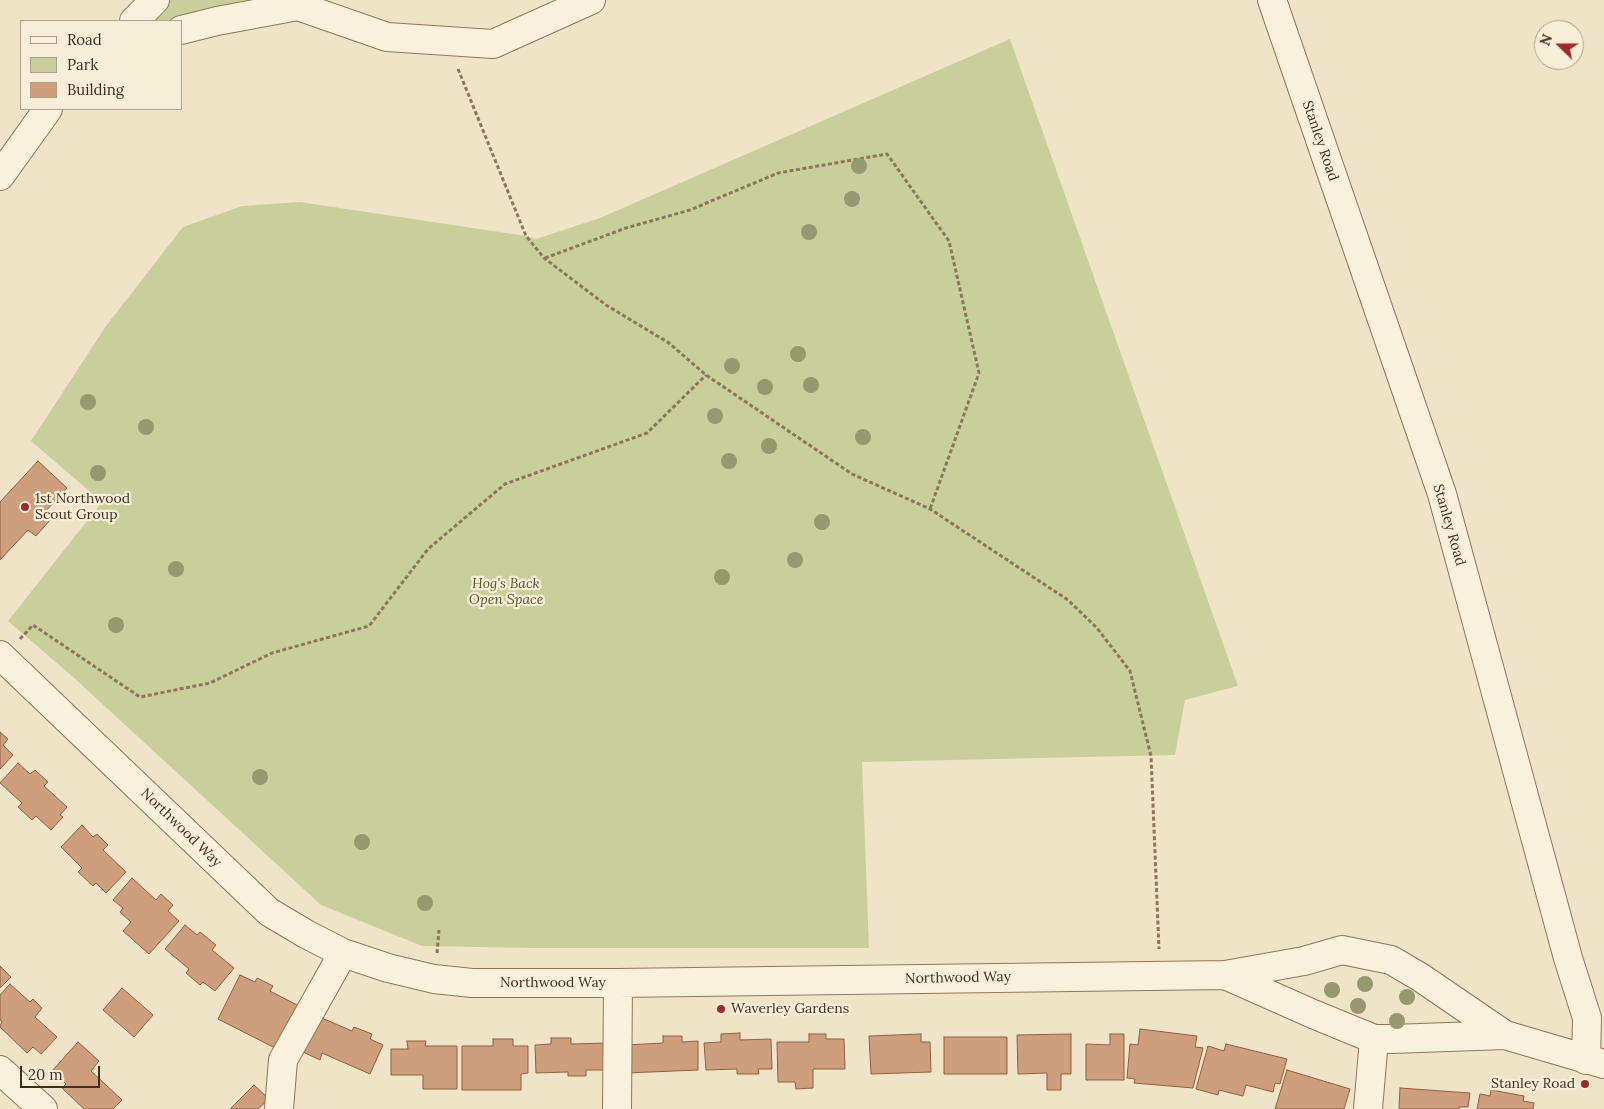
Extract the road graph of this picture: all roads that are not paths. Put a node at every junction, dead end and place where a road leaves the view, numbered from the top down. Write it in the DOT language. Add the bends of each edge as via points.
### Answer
graph roads {
  1 [pos="155,0"];
  2 [pos="591,0"];
  3 [pos="1272,0"];
  4 [pos="297,3"];
  5 [pos="135,20"];
  6 [pos="182,30"];
  7 [pos="47,110"];
  8 [pos="0,176"];
  9 [pos="0,655"];
  10 [pos="343,953"];
  11 [pos="1224,975"];
  12 [pos="618,983"];
  13 [pos="1505,1035"];
  14 [pos="1374,1039"];
  15 [pos="1595,1062"];
  16 [pos="0,1070"];
  17 [pos="42,1109"];
  18 [pos="279,1109"];
  19 [pos="616,1109"];
  20 [pos="1368,1109"];
  1 -- 5 [label="street"];
  2 -- 4 [label="street" via="493,44 387,37"];
  3 -- 15 [label="street, Stanley Road" via="1442,494 1587,1018"];
  4 -- 6 [label="street"];
  7 -- 8 [label="street"];
  9 -- 10 [label="street, Northwood Way" via="268,912"];
  10 -- 12 [label="street, Northwood Way" via="434,979 472,983"];
  10 -- 18 [label="street" via="283,1060"];
  11 -- 12 [label="street, Northwood Way"];
  11 -- 13 [label="street" via="1304,961 1342,950 1391,960"];
  11 -- 14 [label="street"];
  12 -- 19 [label="street"];
  13 -- 14 [label="street"];
  13 -- 15 [label="street"];
  14 -- 20 [label="street"];
  16 -- 17 [label="street"];
}
